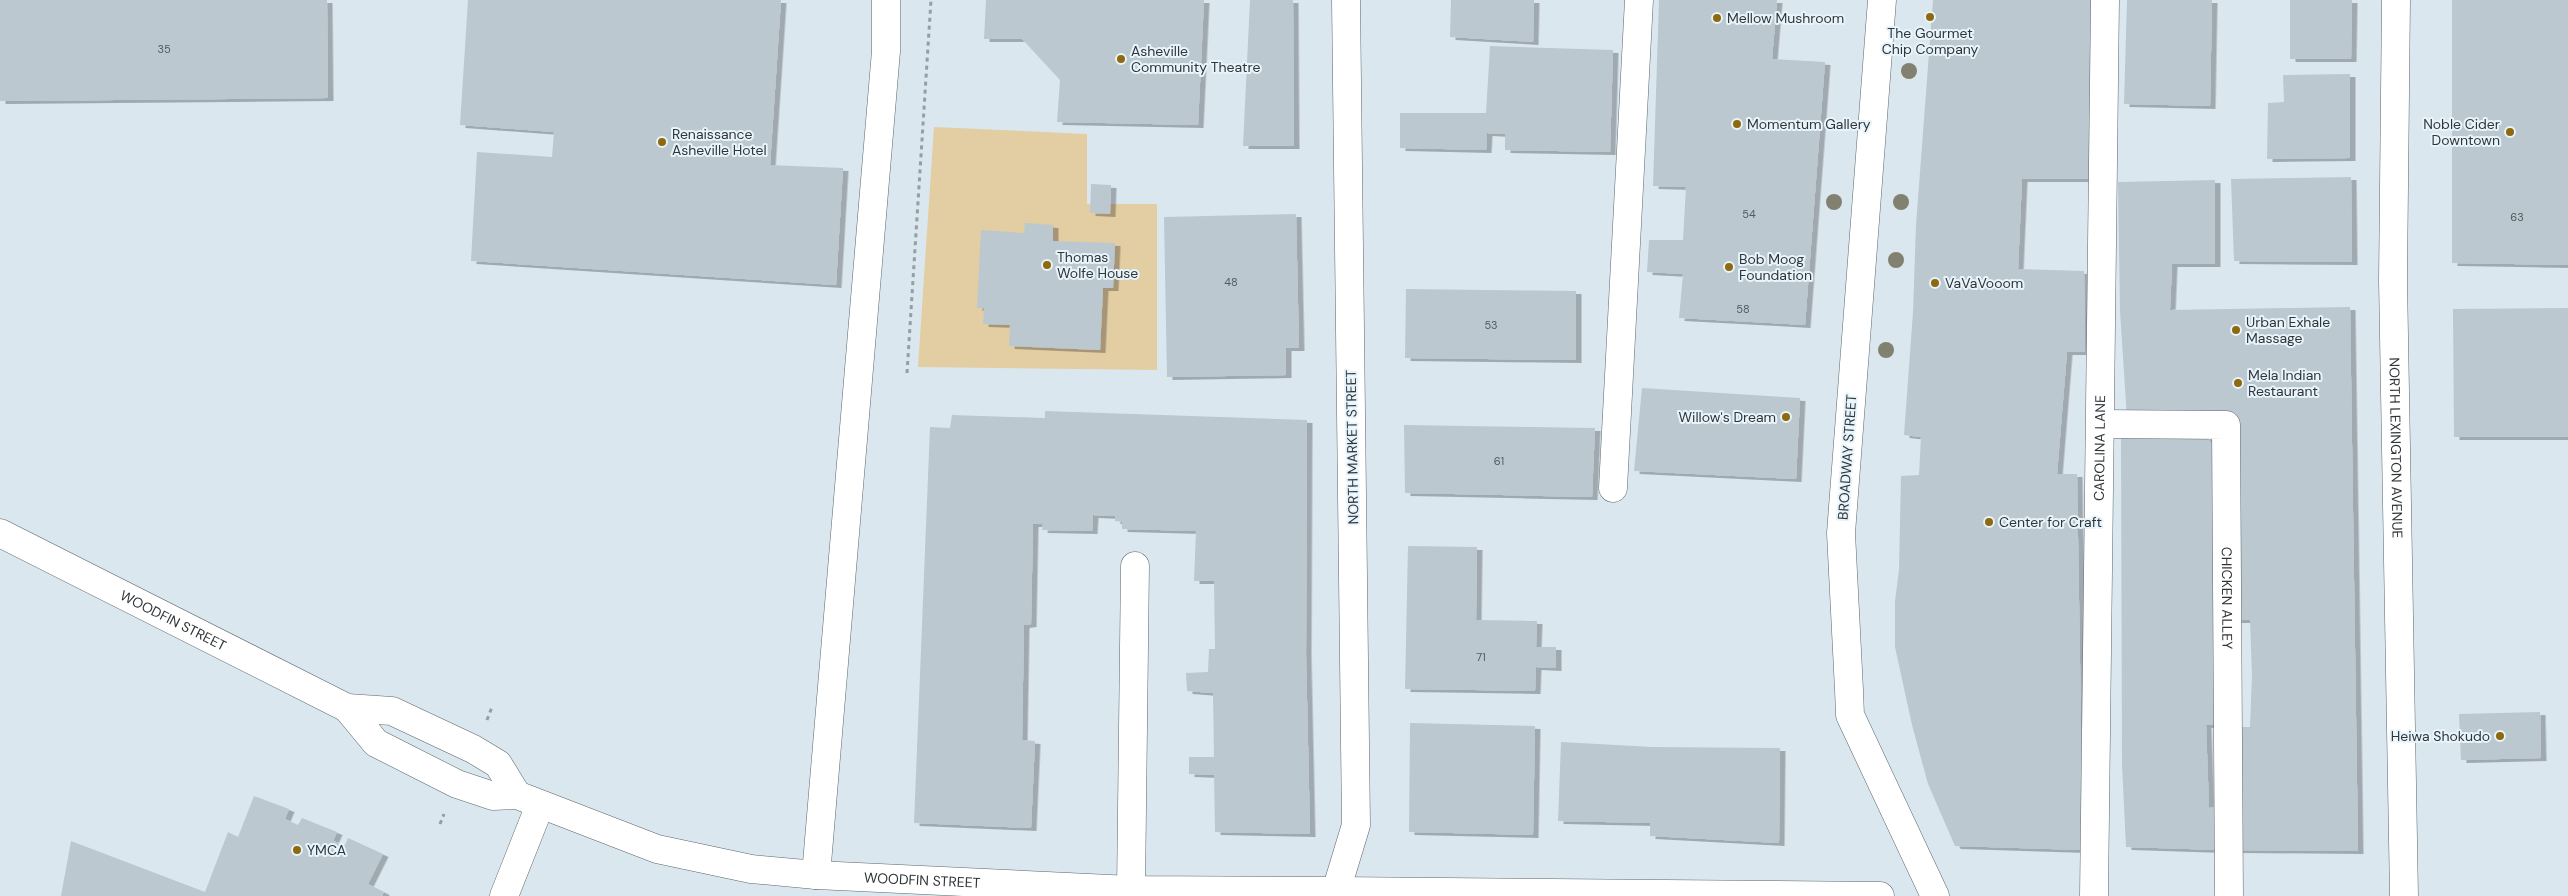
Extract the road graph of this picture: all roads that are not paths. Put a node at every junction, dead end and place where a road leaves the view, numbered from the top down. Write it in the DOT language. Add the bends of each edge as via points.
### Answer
graph roads {
  1 [pos="886,0"];
  2 [pos="1346,0"];
  3 [pos="1639,0"];
  4 [pos="1882,0"];
  5 [pos="2105,0"];
  6 [pos="2396,0"];
  7 [pos="2101,424"];
  8 [pos="1613,488"];
  9 [pos="0,533"];
  10 [pos="1134,566"];
  11 [pos="347,708"];
  12 [pos="529,800"];
  13 [pos="816,875"];
  14 [pos="1131,890"];
  15 [pos="1336,894"];
  16 [pos="1624,895"];
  17 [pos="504,896"];
  18 [pos="1880,896"];
  19 [pos="1935,896"];
  20 [pos="2094,896"];
  21 [pos="2229,896"];
  22 [pos="2404,896"];
  1 -- 13 [label="street" via="885,61"];
  2 -- 15 [label="street, NORTH MARKET STREET" via="1356,825"];
  3 -- 8 [label="street"];
  4 -- 19 [label="street, BROADWAY STREET" via="1841,532 1850,715"];
  5 -- 7 [label="street, CAROLINA LANE"];
  6 -- 22 [label="street, NORTH LEXINGTON AVENUE" via="2393,280"];
  7 -- 20 [label="street, CAROLINA LANE"];
  7 -- 21 [label="street, CHICKEN ALLEY" via="2226,425"];
  9 -- 11 [label="street, WOODFIN STREET"];
  10 -- 14 [label="street"];
  11 -- 12 [label="street, WOODFIN STREET" via="376,743 457,784 493,796"];
  11 -- 12 [label="street, WOODFIN STREET" via="392,711 474,749 498,764"];
  12 -- 13 [label="street, WOODFIN STREET" via="657,848 752,869"];
  12 -- 17 [label="street"];
  13 -- 14 [label="street, WOODFIN STREET"];
  14 -- 15 [label="street, WOODFIN STREET"];
  15 -- 16 [label="street, WOODFIN STREET"];
  16 -- 18 [label="street, WOODFIN STREET"];
}
